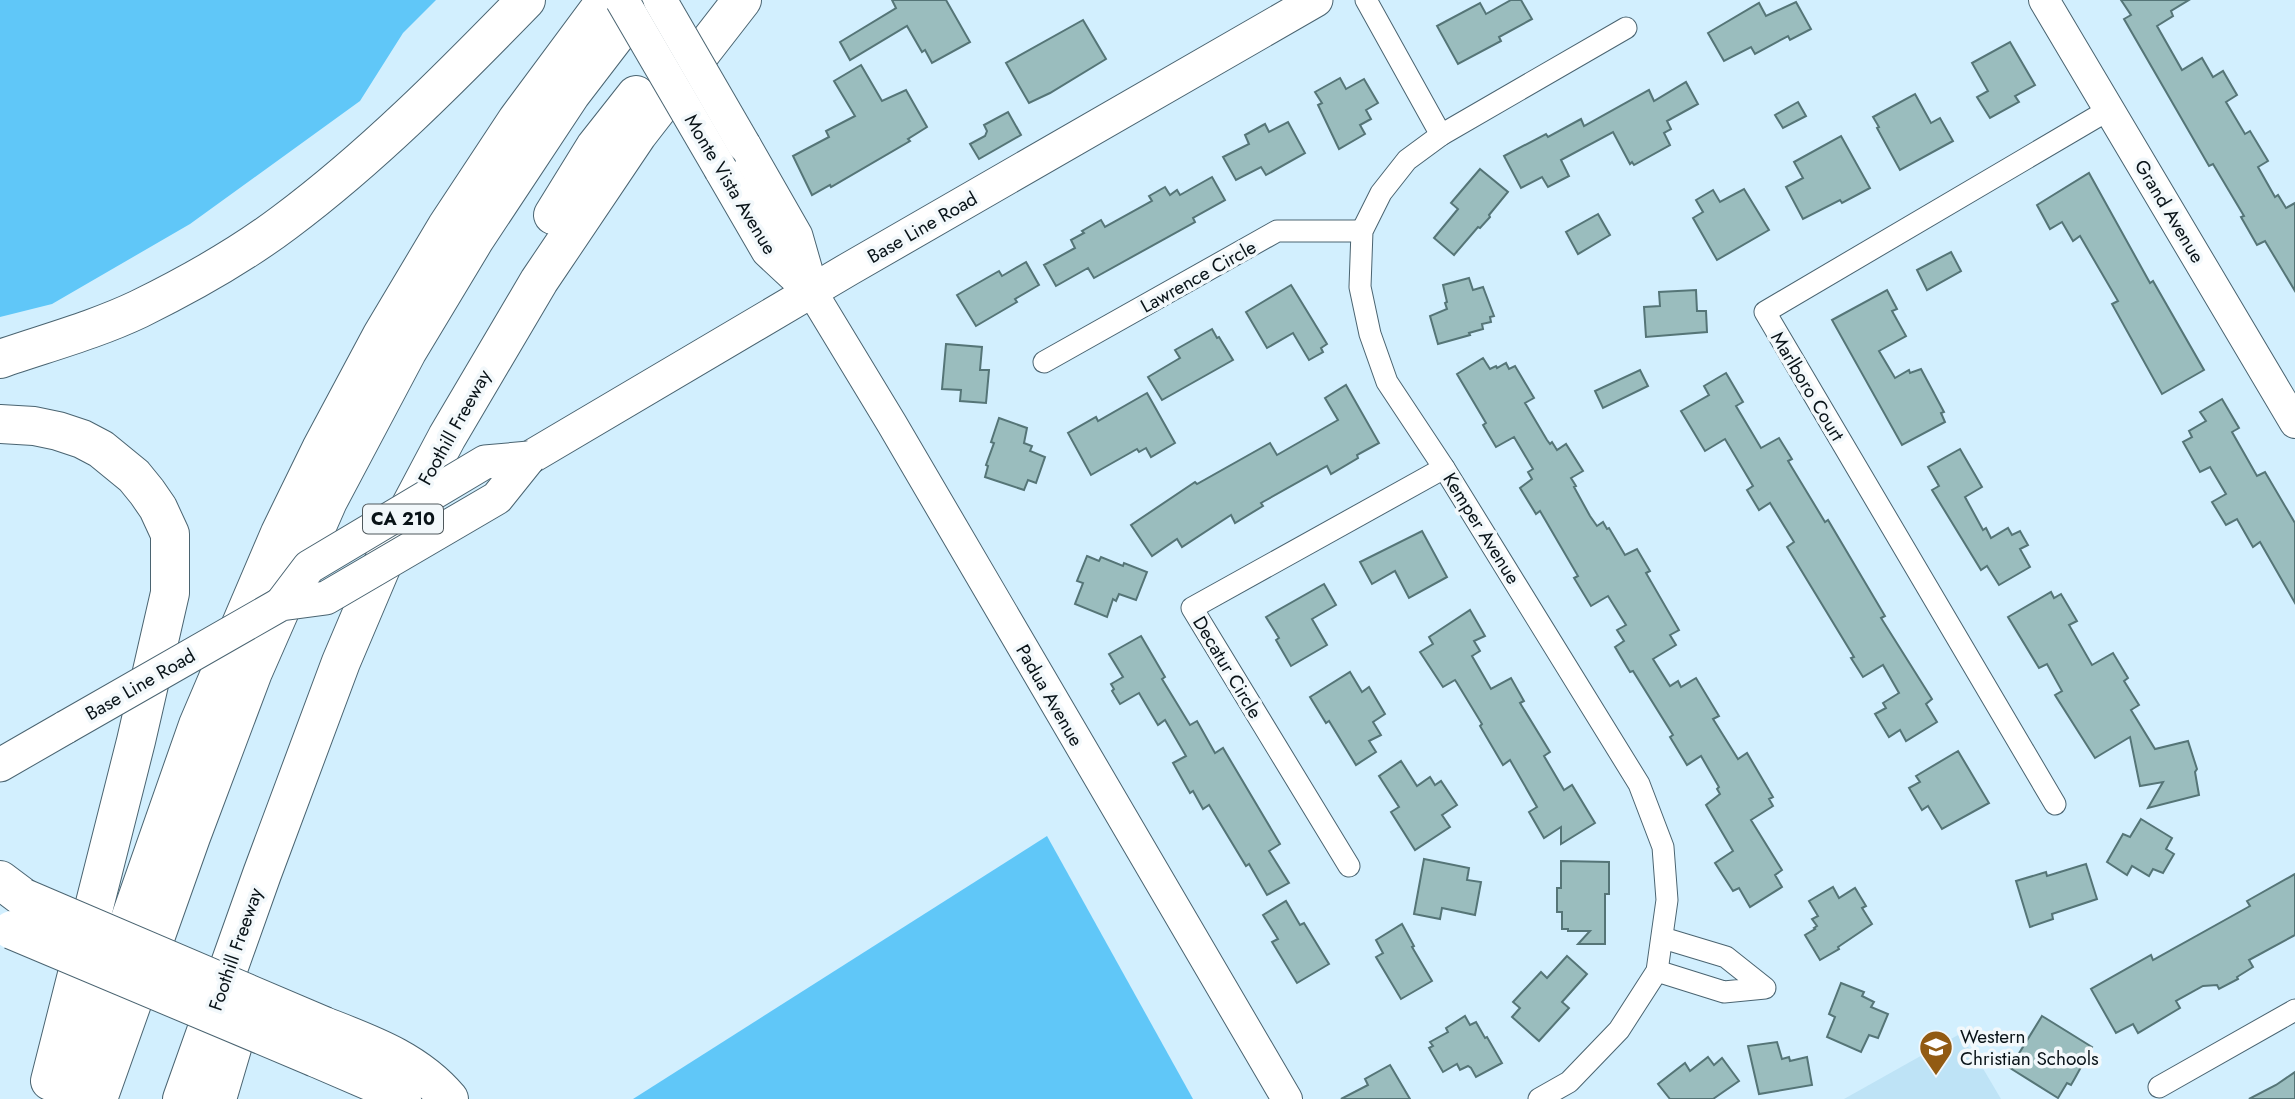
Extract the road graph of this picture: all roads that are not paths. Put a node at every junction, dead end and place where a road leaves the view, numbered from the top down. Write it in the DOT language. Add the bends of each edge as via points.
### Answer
graph roads {
  1 [pos="526,0"];
  2 [pos="606,0"];
  3 [pos="622,0"];
  4 [pos="643,0"];
  5 [pos="660,0"];
  6 [pos="710,0"];
  7 [pos="742,0"];
  8 [pos="1317,0"];
  9 [pos="1366,0"];
  10 [pos="2044,0"];
  11 [pos="1626,29"];
  12 [pos="2110,109"];
  13 [pos="1441,135"];
  14 [pos="1362,231"];
  15 [pos="812,292"];
  16 [pos="0,359"];
  17 [pos="1044,362"];
  18 [pos="2295,423"];
  19 [pos="0,424"];
  20 [pos="1444,468"];
  21 [pos="0,765"];
  22 [pos="2055,804"];
  23 [pos="1349,866"];
  24 [pos="262,874"];
  25 [pos="9,908"];
  26 [pos="1664,938"];
  27 [pos="1657,971"];
  28 [pos="2295,1010"];
  29 [pos="320,1042"];
  30 [pos="2160,1087"];
  31 [pos="45,1099"];
  32 [pos="67,1099"];
  33 [pos="98,1099"];
  34 [pos="159,1099"];
  35 [pos="182,1099"];
  36 [pos="217,1099"];
  37 [pos="402,1099"];
  38 [pos="449,1099"];
  39 [pos="1287,1099"];
  40 [pos="1538,1099"];
  1 -- 16 [label="highway" via="448,79 283,224 137,310"];
  2 -- 32 [label="highway" via="517,120 447,226 321,449 198,725"];
  3 -- 15 [label="main road, Monte Vista Avenue, bridge" via="768,251"];
  4 -- 33 [label="highway" via="571,94 475,239 407,352 328,501 253,672"];
  5 -- 15 [label="main road, Monte Vista Avenue, bridge" via="796,236"];
  6 -- 34 [label="highway" via="595,147 448,384 413,449 329,626"];
  7 -- 24 [label="highway, Foothill Freeway / CA 210" via="638,134 546,270 447,437 383,562"];
  8 -- 15 [label="main road, Base Line Road"];
  9 -- 13 [label="street"];
  10 -- 12 [label="street, Grand Avenue"];
  11 -- 13 [label="street, Kemper Avenue"];
  12 -- 18 [label="street, Grand Avenue"];
  12 -- 22 [label="street, Marlboro Court" via="1765,312"];
  13 -- 14 [label="street, Kemper Avenue" via="1407,160 1381,193"];
  14 -- 17 [label="street, Lawrence Circle" via="1277,231"];
  14 -- 20 [label="street, Kemper Avenue" via="1360,287 1370,334 1387,382"];
  15 -- 21 [label="main road, Base Line Road, bridge" via="529,458 485,462 309,567 281,604"];
  15 -- 39 [label="street, Padua Avenue"];
  19 -- 31 [label="highway" via="58,430 101,449 147,492 170,534 170,593"];
  20 -- 23 [label="street, Decatur Circle" via="1192,608"];
  20 -- 26 [label="street, Kemper Avenue" via="1639,784 1662,847 1667,900"];
  24 -- 35 [label="highway, Foothill Freeway / CA 210"];
  24 -- 36 [label="highway" via="258,959"];
  25 -- 29 [label="highway, bridge"];
  26 -- 27 [label="street, Kemper Avenue"];
  26 -- 27 [label="street" via="1726,957 1765,988 1724,992"];
  27 -- 40 [label="street, Kemper Avenue" via="1619,1030 1569,1082"];
  28 -- 30 [label="street"];
  29 -- 37 [label="highway"];
  29 -- 38 [label="highway" via="371,1044 422,1072"];
}
